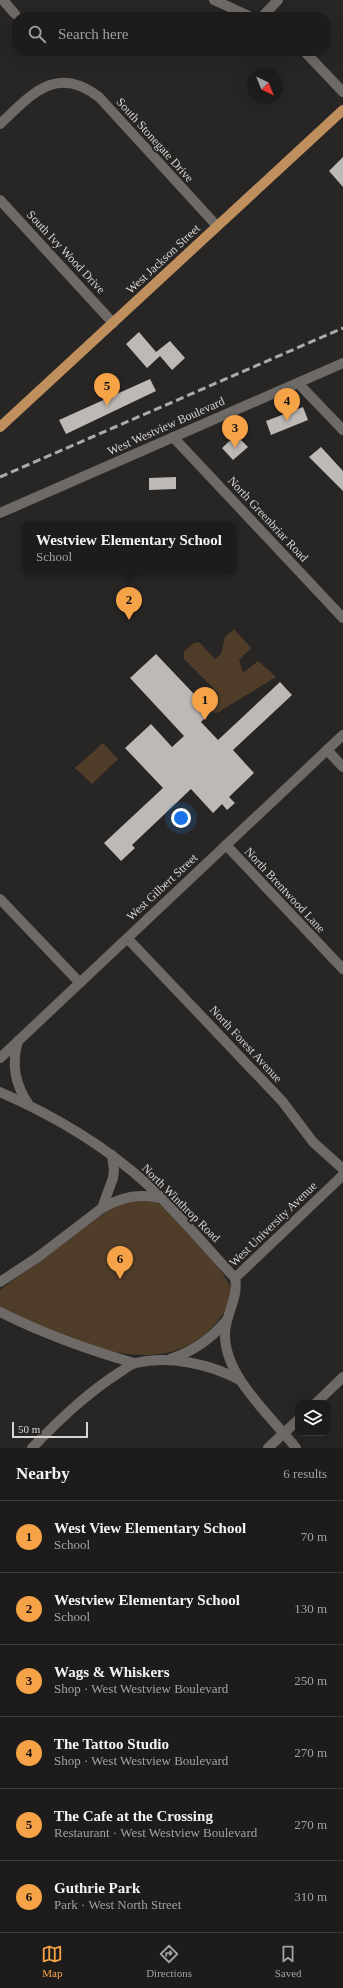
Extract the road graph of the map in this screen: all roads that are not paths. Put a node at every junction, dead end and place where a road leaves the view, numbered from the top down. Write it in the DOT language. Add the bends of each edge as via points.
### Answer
graph roads {
  1 [pos="3,0"];
  2 [pos="214,0"];
  3 [pos="278,0"];
  4 [pos="13,12"];
  5 [pos="240,12"];
  6 [pos="267,12"];
  7 [pos="309,56"];
  8 [pos="343,92"];
  9 [pos="343,110"];
  10 [pos="0,124"];
  11 [pos="0,200"];
  12 [pos="217,226"];
  13 [pos="113,323"];
  14 [pos="343,362"];
  15 [pos="298,383"];
  16 [pos="0,427"];
  17 [pos="343,430"];
  18 [pos="173,437"];
  19 [pos="0,513"];
  20 [pos="343,618"];
  21 [pos="343,735"];
  22 [pos="327,750"];
  23 [pos="343,768"];
  24 [pos="226,845"];
  25 [pos="0,899"];
  26 [pos="128,939"];
  27 [pos="343,969"];
  28 [pos="80,984"];
  29 [pos="18,1041"];
  30 [pos="0,1058"];
  31 [pos="0,1092"];
  32 [pos="30,1106"];
  33 [pos="112,1155"];
  34 [pos="343,1169"];
  35 [pos="343,1175"];
  36 [pos="161,1198"];
  37 [pos="102,1208"];
  38 [pos="235,1278"];
  39 [pos="0,1282"];
  40 [pos="0,1312"];
  41 [pos="226,1321"];
  42 [pos="170,1359"];
  43 [pos="134,1363"];
  44 [pos="343,1378"];
  45 [pos="240,1380"];
  46 [pos="319,1400"];
  47 [pos="295,1423"];
  48 [pos="284,1433"];
  49 [pos="32,1448"];
  50 [pos="268,1448"];
  51 [pos="296,1448"];
  1 -- 4 [label="street"];
  2 -- 5 [label="street"];
  3 -- 6 [label="street"];
  7 -- 8 [label="street"];
  9 -- 12 [label="main road, West Jackson Street"];
  10 -- 12 [label="street, South Stonegate Drive" via="46,85 67,82 83,86 99,97"];
  11 -- 13 [label="street, South Ivy Wood Drive"];
  12 -- 13 [label="main road, West Jackson Street"];
  13 -- 16 [label="main road, West Jackson Street"];
  14 -- 15 [label="street, West Westview Boulevard"];
  15 -- 17 [label="street"];
  15 -- 18 [label="street, West Westview Boulevard"];
  18 -- 19 [label="street, West Westview Boulevard"];
  18 -- 20 [label="street, North Greenbriar Road"];
  21 -- 22 [label="street, West Gilbert Street"];
  22 -- 23 [label="street"];
  22 -- 24 [label="street, West Gilbert Street"];
  24 -- 26 [label="street, West Gilbert Street"];
  24 -- 27 [label="street, North Brentwood Lane"];
  25 -- 28 [label="street"];
  26 -- 28 [label="street, West Gilbert Street"];
  26 -- 34 [label="street, North Forest Avenue" via="282,1101 313,1142"];
  28 -- 29 [label="street, West Gilbert Street"];
  29 -- 30 [label="street, West Gilbert Street"];
  29 -- 32 [label="street" via="14,1063 16,1078"];
  31 -- 32 [label="street, North Winthrop Road"];
  32 -- 33 [label="street, North Winthrop Road" via="84,1135"];
  33 -- 36 [label="street, North Winthrop Road"];
  33 -- 37 [label="street" via="113,1178"];
  35 -- 38 [label="street, West University Avenue"];
  36 -- 37 [label="street" via="138,1195 116,1200"];
  36 -- 38 [label="street, North Winthrop Road"];
  37 -- 39 [label="street" via="38,1257"];
  38 -- 41 [label="street, West University Avenue" via="236,1293"];
  40 -- 43 [label="street" via="72,1344"];
  41 -- 42 [label="street, West University Avenue" via="218,1332 202,1344"];
  41 -- 45 [label="street, West University Avenue" via="226,1352"];
  42 -- 43 [label="street, West University Avenue"];
  42 -- 45 [label="street, West University Avenue" via="218,1371"];
  43 -- 49 [label="street, West University Avenue" via="75,1405"];
  44 -- 46 [label="street"];
  45 -- 48 [label="street"];
  47 -- 48 [label="street"];
  48 -- 50 [label="street"];
  48 -- 51 [label="street"];
}
